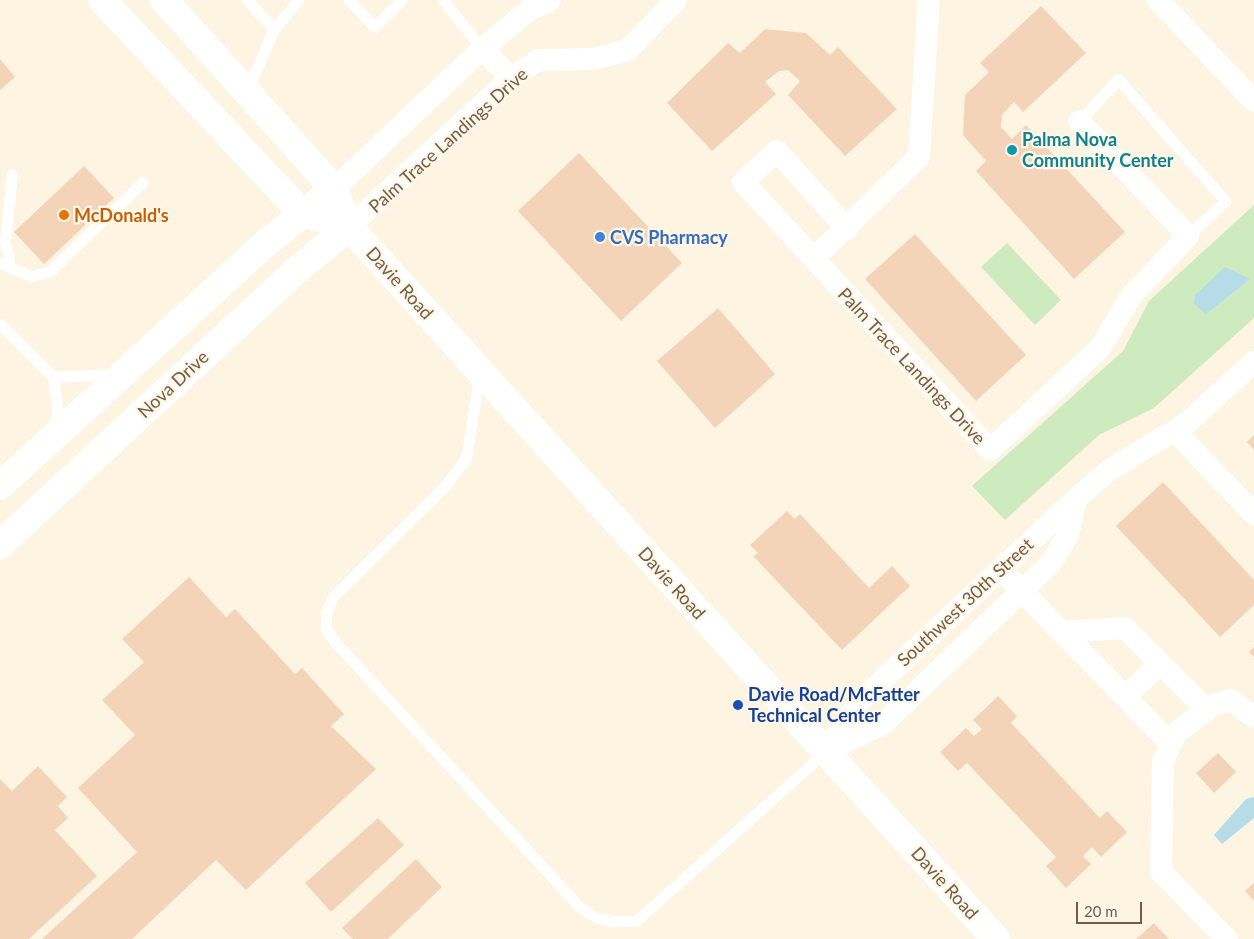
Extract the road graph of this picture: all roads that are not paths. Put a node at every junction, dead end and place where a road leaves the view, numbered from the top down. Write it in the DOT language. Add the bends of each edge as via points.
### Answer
graph roads {
  1 [pos="102,0"];
  2 [pos="164,0"];
  3 [pos="247,0"];
  4 [pos="298,0"];
  5 [pos="349,0"];
  6 [pos="400,0"];
  7 [pos="443,0"];
  8 [pos="550,0"];
  9 [pos="676,0"];
  10 [pos="929,0"];
  11 [pos="1158,0"];
  12 [pos="274,29"];
  13 [pos="482,48"];
  14 [pos="511,78"];
  15 [pos="247,92"];
  16 [pos="1254,101"];
  17 [pos="1080,121"];
  18 [pos="12,174"];
  19 [pos="143,182"];
  20 [pos="334,189"];
  21 [pos="303,214"];
  22 [pos="350,227"];
  23 [pos="847,228"];
  24 [pos="1188,236"];
  25 [pos="814,258"];
  26 [pos="5,265"];
  27 [pos="0,324"];
  28 [pos="1254,362"];
  29 [pos="480,371"];
  30 [pos="121,373"];
  31 [pos="53,377"];
  32 [pos="1175,430"];
  33 [pos="53,436"];
  34 [pos="0,486"];
  35 [pos="1076,498"];
  36 [pos="1254,514"];
  37 [pos="0,545"];
  38 [pos="1001,569"];
  39 [pos="1022,591"];
  40 [pos="1062,632"];
  41 [pos="1160,664"];
  42 [pos="1125,697"];
  43 [pos="1206,709"];
  44 [pos="1249,712"];
  45 [pos="1169,742"];
  46 [pos="826,752"];
  47 [pos="996,939"];
  48 [pos="1227,939"];
  1 -- 21 [label="main road"];
  2 -- 15 [label="main road, Davie Road"];
  3 -- 12 [label="lane"];
  4 -- 12 [label="lane"];
  5 -- 6 [label="lane" via="374,27"];
  7 -- 13 [label="lane"];
  8 -- 13 [label="street" via="529,10"];
  9 -- 14 [label="street, Palm Trace Landings Drive" via="628,50 593,59 539,60"];
  10 -- 23 [label="street" via="919,157"];
  11 -- 16 [label="street"];
  12 -- 15 [label="lane"];
  13 -- 14 [label="street"];
  13 -- 20 [label="street"];
  14 -- 22 [label="street, Palm Trace Landings Drive"];
  15 -- 20 [label="main road, Davie Road"];
  17 -- 24 [label="street"];
  17 -- 24 [label="lane" via="1118,78 1225,201"];
  18 -- 26 [label="lane"];
  19 -- 26 [label="lane" via="49,272 31,276"];
  20 -- 21 [label="main road"];
  20 -- 22 [label="main road, Davie Road"];
  21 -- 22 [label="main road"];
  21 -- 30 [label="main road"];
  22 -- 29 [label="main road, Davie Road"];
  22 -- 37 [label="main road, Nova Drive" via="297,270"];
  23 -- 25 [label="street"];
  23 -- 25 [label="street, Palm Trace Landings Drive" via="778,151 743,182"];
  24 -- 25 [label="street, Palm Trace Landings Drive" via="1132,295 1100,348 990,450"];
  27 -- 31 [label="lane"];
  28 -- 32 [label="street, Southwest 30th Street"];
  29 -- 46 [label="main road, Davie Road"];
  29 -- 46 [label="lane" via="466,458 445,486 333,598 326,613 326,629 594,917 636,921"];
  30 -- 31 [label="lane"];
  30 -- 33 [label="main road"];
  31 -- 33 [label="lane" via="57,407"];
  32 -- 35 [label="street, Southwest 30th Street" via="1108,471"];
  32 -- 36 [label="street"];
  33 -- 34 [label="main road"];
  35 -- 38 [label="street, Southwest 30th Street"];
  35 -- 39 [label="street, Southwest 30th Street" via="1062,549"];
  38 -- 39 [label="street"];
  38 -- 46 [label="street, Southwest 30th Street" via="860,701"];
  39 -- 40 [label="street"];
  39 -- 46 [label="street, Southwest 30th Street" via="883,724"];
  40 -- 41 [label="street" via="1125,628"];
  40 -- 42 [label="street"];
  41 -- 42 [label="street"];
  41 -- 43 [label="street"];
  42 -- 45 [label="street"];
  43 -- 44 [label="street" via="1230,700"];
  43 -- 45 [label="street"];
  45 -- 48 [label="street" via="1163,761 1158,862 1175,887"];
  46 -- 47 [label="main road, Davie Road"];
}
